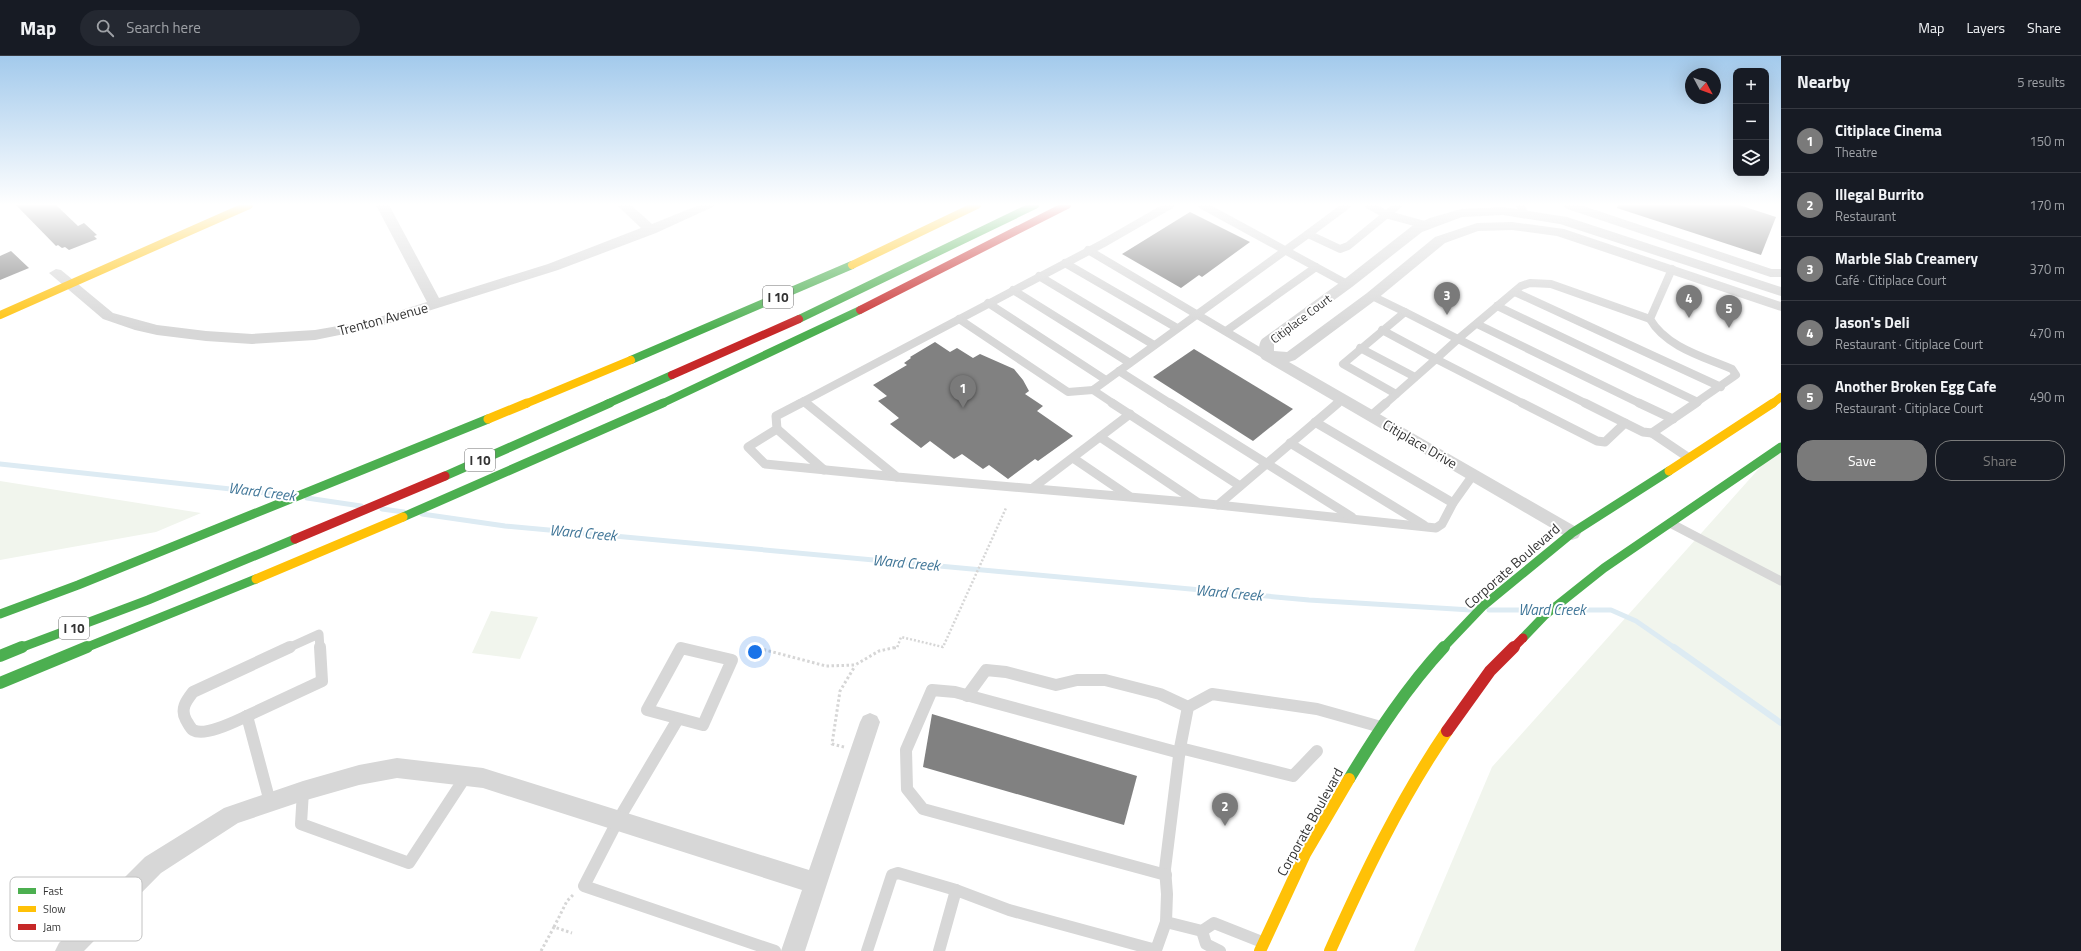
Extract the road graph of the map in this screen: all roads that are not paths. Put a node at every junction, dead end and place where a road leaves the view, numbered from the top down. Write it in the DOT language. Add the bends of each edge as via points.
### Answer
graph roads {
  1 [pos="155,247"];
  2 [pos="406,247"];
  3 [pos="607,247"];
  4 [pos="894,247"];
  5 [pos="950,247"];
  6 [pos="986,247"];
  7 [pos="1094,247"];
  8 [pos="1278,247"];
  9 [pos="1289,247"];
  10 [pos="1335,247"];
  11 [pos="1346,247"];
  12 [pos="1394,247"];
  13 [pos="1432,247"];
  14 [pos="1614,247"];
  15 [pos="1632,247"];
  16 [pos="1683,247"];
  17 [pos="1692,247"];
  18 [pos="1088,250"];
  19 [pos="1284,250"];
  20 [pos="1065,262"];
  21 [pos="1675,263"];
  22 [pos="1316,267"];
  23 [pos="56,273"];
  24 [pos="1781,273"];
  25 [pos="1039,276"];
  26 [pos="69,284"];
  27 [pos="1347,284"];
  28 [pos="1013,290"];
  29 [pos="1515,292"];
  30 [pos="1781,292"];
  31 [pos="1372,296"];
  32 [pos="988,303"];
  33 [pos="436,305"];
  34 [pos="1497,306"];
  35 [pos="1781,307"];
  36 [pos="1405,312"];
  37 [pos="1196,313"];
  38 [pos="0,314"];
  39 [pos="959,319"];
  40 [pos="1650,319"];
  41 [pos="1477,324"];
  42 [pos="1177,328"];
  43 [pos="1382,330"];
  44 [pos="1226,331"];
  45 [pos="1458,339"];
  46 [pos="1154,345"];
  47 [pos="1360,348"];
  48 [pos="1267,356"];
  49 [pos="1436,358"];
  50 [pos="1130,363"];
  51 [pos="1119,371"];
  52 [pos="1415,378"];
  53 [pos="1106,380"];
  54 [pos="1721,387"];
  55 [pos="1093,390"];
  56 [pos="1396,394"];
  57 [pos="1781,397"];
  58 [pos="1342,399"];
  59 [pos="804,401"];
  60 [pos="1698,402"];
  61 [pos="1130,414"];
  62 [pos="1371,416"];
  63 [pos="1673,419"];
  64 [pos="1315,422"];
  65 [pos="1625,423"];
  66 [pos="777,429"];
  67 [pos="1652,433"];
  68 [pos="1100,437"];
  69 [pos="1290,443"];
  70 [pos="1781,447"];
  71 [pos="1073,458"];
  72 [pos="1689,458"];
  73 [pos="1266,464"];
  74 [pos="824,470"];
  75 [pos="1473,475"];
  76 [pos="897,477"];
  77 [pos="1240,486"];
  78 [pos="1034,487"];
  79 [pos="1131,497"];
  80 [pos="1199,503"];
  81 [pos="1453,503"];
  82 [pos="1218,505"];
  83 [pos="1355,519"];
  84 [pos="1670,523"];
  85 [pos="1427,527"];
  86 [pos="1572,533"];
  87 [pos="1781,581"];
  88 [pos="0,614"];
  89 [pos="0,656"];
  90 [pos="0,683"];
  91 [pos="967,696"];
  92 [pos="1188,707"];
  93 [pos="247,716"];
  94 [pos="678,719"];
  95 [pos="870,722"];
  96 [pos="1383,728"];
  97 [pos="1180,751"];
  98 [pos="1317,751"];
  99 [pos="466,776"];
  100 [pos="303,791"];
  101 [pos="270,802"];
  102 [pos="617,822"];
  103 [pos="1166,875"];
  104 [pos="141,877"];
  105 [pos="816,883"];
  106 [pos="956,890"];
  107 [pos="1166,922"];
  108 [pos="1202,931"];
  109 [pos="77,941"];
  110 [pos="1262,947"];
  111 [pos="67,951"];
  112 [pos="776,951"];
  113 [pos="792,951"];
  114 [pos="868,951"];
  115 [pos="939,951"];
  116 [pos="1220,951"];
  117 [pos="1330,951"];
  1 -- 26 [label="main road"];
  2 -- 33 [label="street"];
  3 -- 33 [label="street, Trenton Avenue"];
  4 -- 88 [label="main road, I 10" via="576,384"];
  5 -- 89 [label="main road, I 10" via="810,314 415,489 148,600"];
  6 -- 90 [label="main road" via="798,341 550,453 288,566"];
  7 -- 18 [label="lane"];
  8 -- 19 [label="lane"];
  9 -- 19 [label="lane"];
  10 -- 11 [label="lane" via="1340,249"];
  12 -- 27 [label="street, Citiplace Court"];
  13 -- 31 [label="street, Citiplace Court"];
  14 -- 21 [label="street, Citiplace Court"];
  15 -- 21 [label="street, Citiplace Court"];
  16 -- 21 [label="lane"];
  17 -- 24 [label="lane" via="1771,273"];
  18 -- 20 [label="lane"];
  18 -- 37 [label="lane"];
  19 -- 22 [label="lane"];
  19 -- 37 [label="lane"];
  20 -- 25 [label="lane"];
  20 -- 42 [label="lane"];
  21 -- 30 [label="street, Citiplace Court"];
  21 -- 35 [label="street, Citiplace Court"];
  21 -- 40 [label="lane"];
  22 -- 27 [label="lane"];
  22 -- 44 [label="lane"];
  23 -- 26 [label="street, Trenton Avenue"];
  25 -- 28 [label="lane"];
  25 -- 46 [label="lane"];
  26 -- 33 [label="street, Trenton Avenue" via="108,316 135,325 157,330 252,339 315,335 369,325"];
  26 -- 38 [label="main road"];
  27 -- 31 [label="street"];
  27 -- 48 [label="street, Citiplace Court" via="1267,342"];
  28 -- 32 [label="lane"];
  28 -- 50 [label="lane"];
  29 -- 34 [label="lane"];
  29 -- 40 [label="lane" via="1530,282 1551,284"];
  29 -- 54 [label="lane"];
  31 -- 36 [label="lane"];
  31 -- 48 [label="street, Citiplace Court" via="1290,357"];
  32 -- 39 [label="lane"];
  32 -- 53 [label="lane"];
  34 -- 41 [label="lane"];
  34 -- 60 [label="lane"];
  36 -- 43 [label="lane"];
  36 -- 45 [label="lane"];
  37 -- 42 [label="lane"];
  37 -- 44 [label="lane"];
  39 -- 55 [label="lane" via="1068,392"];
  39 -- 59 [label="lane"];
  40 -- 54 [label="lane" via="1653,327 1664,337 1735,372 1736,375"];
  41 -- 45 [label="lane"];
  41 -- 63 [label="lane"];
  42 -- 46 [label="lane"];
  43 -- 47 [label="lane"];
  43 -- 49 [label="lane"];
  44 -- 48 [label="lane"];
  45 -- 49 [label="lane"];
  45 -- 65 [label="lane"];
  46 -- 50 [label="lane"];
  47 -- 52 [label="lane"];
  47 -- 56 [label="lane" via="1343,364"];
  48 -- 58 [label="street, Citiplace Drive"];
  49 -- 52 [label="lane"];
  49 -- 65 [label="lane" via="1596,441 1605,442"];
  50 -- 51 [label="lane"];
  51 -- 53 [label="lane"];
  51 -- 73 [label="lane"];
  52 -- 56 [label="lane"];
  53 -- 55 [label="lane"];
  54 -- 60 [label="lane"];
  55 -- 61 [label="lane"];
  56 -- 62 [label="lane"];
  57 -- 72 [label="main road, Corporate Boulevard"];
  58 -- 62 [label="street, Citiplace Drive"];
  58 -- 64 [label="lane"];
  59 -- 66 [label="lane" via="776,416"];
  59 -- 76 [label="lane"];
  60 -- 63 [label="lane"];
  61 -- 68 [label="lane"];
  61 -- 77 [label="lane"];
  62 -- 75 [label="street, Citiplace Drive"];
  63 -- 67 [label="lane"];
  64 -- 69 [label="lane"];
  64 -- 81 [label="lane"];
  65 -- 67 [label="lane"];
  66 -- 74 [label="lane"];
  66 -- 74 [label="lane" via="748,447 750,451 765,464"];
  67 -- 72 [label="lane"];
  68 -- 71 [label="lane"];
  68 -- 80 [label="lane"];
  69 -- 73 [label="lane"];
  69 -- 85 [label="lane"];
  70 -- 84 [label="main road"];
  71 -- 78 [label="lane"];
  71 -- 79 [label="lane"];
  72 -- 86 [label="main road, Corporate Boulevard"];
  73 -- 77 [label="lane"];
  73 -- 83 [label="lane"];
  74 -- 76 [label="lane"];
  75 -- 81 [label="lane"];
  75 -- 86 [label="street, Citiplace Drive"];
  76 -- 78 [label="lane"];
  77 -- 82 [label="lane"];
  78 -- 79 [label="lane"];
  79 -- 80 [label="lane"];
  80 -- 82 [label="lane"];
  81 -- 85 [label="lane" via="1442,524 1436,528"];
  82 -- 83 [label="lane"];
  83 -- 85 [label="lane"];
  84 -- 87 [label="lane"];
  84 -- 117 [label="main road" via="1604,568 1545,615 1490,671 1426,760 1374,855"];
  86 -- 96 [label="main road, Corporate Boulevard" via="1483,606 1422,671"];
  91 -- 92 [label="lane" via="986,670 1006,672 1056,685 1078,680 1105,680 1160,694"];
  91 -- 97 [label="lane"];
  91 -- 103 [label="lane" via="932,690 906,750 907,789 923,809"];
  92 -- 96 [label="lane" via="1212,694 1317,709"];
  92 -- 97 [label="lane"];
  93 -- 93 [label="lane" via="322,681 319,634 193,692 185,702 183,714 192,730 199,732 209,731"];
  93 -- 101 [label="lane"];
  94 -- 94 [label="lane" via="703,725 732,660 681,648 647,710"];
  94 -- 102 [label="lane"];
  95 -- 105 [label="street"];
  96 -- 110 [label="main road, Corporate Boulevard" via="1366,751 1305,854"];
  97 -- 98 [label="lane" via="1293,776"];
  97 -- 103 [label="lane"];
  99 -- 100 [label="street" via="397,768 359,775"];
  99 -- 100 [label="lane" via="409,863 301,824"];
  99 -- 102 [label="street" via="483,778"];
  100 -- 101 [label="street"];
  101 -- 104 [label="street" via="232,816 153,865"];
  102 -- 105 [label="street"];
  102 -- 112 [label="lane" via="584,886"];
  103 -- 107 [label="lane"];
  105 -- 113 [label="street"];
  106 -- 107 [label="lane" via="1010,910 1156,950"];
  106 -- 114 [label="lane" via="898,873 892,875"];
  106 -- 115 [label="lane"];
  107 -- 108 [label="lane"];
  108 -- 110 [label="lane" via="1214,922"];
  108 -- 116 [label="lane" via="1206,944"];
  109 -- 111 [label="street"];
}
